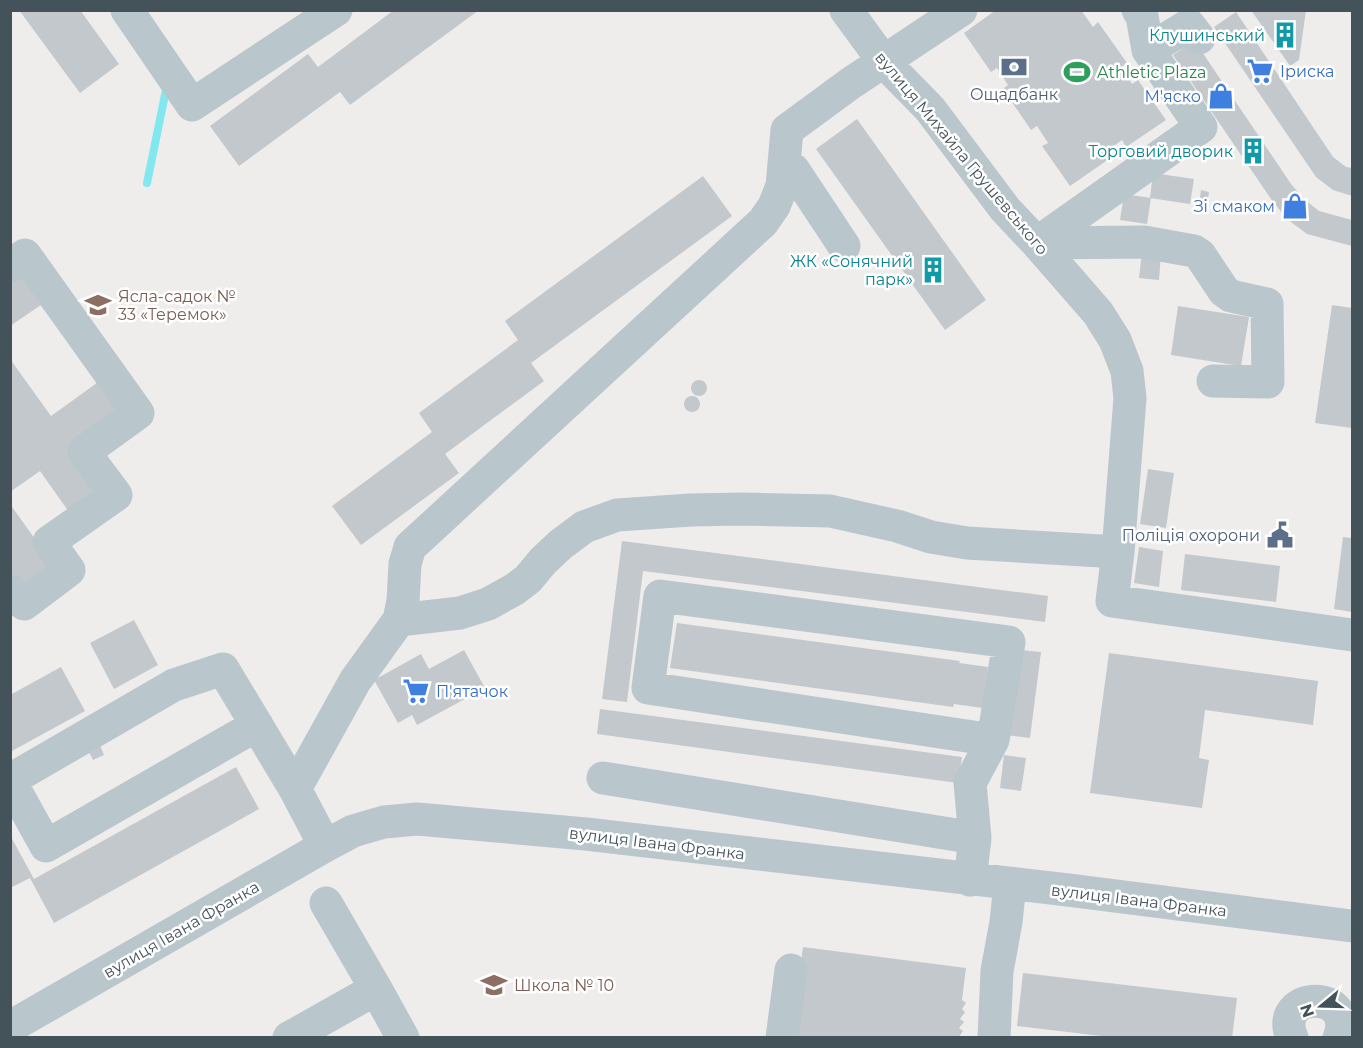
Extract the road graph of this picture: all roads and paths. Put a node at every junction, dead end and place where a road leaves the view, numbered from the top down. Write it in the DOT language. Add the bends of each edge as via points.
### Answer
graph roads {
  1 [pos="127,10"];
  2 [pos="336,10"];
  3 [pos="846,10"];
  4 [pos="961,10"];
  5 [pos="1138,10"];
  6 [pos="1199,38"];
  7 [pos="1148,50"];
  8 [pos="885,62"];
  9 [pos="784,165"];
  10 [pos="1037,243"];
  11 [pos="844,246"];
  12 [pos="10,266"];
  13 [pos="1213,381"];
  14 [pos="1118,552"];
  15 [pos="10,591"];
  16 [pos="399,620"];
  17 [pos="1353,635"];
  18 [pos="257,725"];
  19 [pos="993,740"];
  20 [pos="603,778"];
  21 [pos="10,780"];
  22 [pos="295,789"];
  23 [pos="975,838"];
  24 [pos="325,846"];
  25 [pos="970,880"];
  26 [pos="1010,884"];
  27 [pos="326,903"];
  28 [pos="1353,926"];
  29 [pos="792,970"];
  30 [pos="376,989"];
  31 [pos="1344,1026"];
  32 [pos="10,1027"];
  33 [pos="290,1038"];
  34 [pos="403,1038"];
  35 [pos="782,1038"];
  36 [pos="994,1038"];
  37 [pos="1292,1038"];
  1 -- 2 [label="street" via="192,105"];
  3 -- 8 [label="street, вулиця Михайла Грушевського"];
  4 -- 8 [label="street"];
  5 -- 7 [label="street"];
  6 -- 7 [label="street" via="1189,25"];
  7 -- 10 [label="street" via="1201,127"];
  8 -- 9 [label="street" via="787,130"];
  8 -- 10 [label="street, вулиця Михайла Грушевського" via="930,110 1005,209"];
  9 -- 11 [label="street" via="793,169"];
  9 -- 16 [label="street" via="782,186 764,222 410,547"];
  10 -- 13 [label="street" via="1144,242 1194,251 1224,291 1267,304 1268,382"];
  10 -- 14 [label="street, вулиця Михайла Грушевського" via="1098,313 1115,340 1127,371 1130,398"];
  12 -- 15 [label="street" via="25,255 138,413 84,452 116,495 49,542 69,570 24,604"];
  14 -- 16 [label="street" via="968,543 830,511 742,509 617,515 584,526 528,579 488,604 460,614"];
  14 -- 17 [label="street, вулиця Михайла Грушевського" via="1112,601"];
  16 -- 22 [label="street" via="355,681"];
  18 -- 21 [label="street" via="223,669 174,685"];
  18 -- 21 [label="street" via="45,846"];
  18 -- 22 [label="street"];
  19 -- 19 [label="street" via="648,688 660,596 1010,642"];
  19 -- 23 [label="street" via="970,783"];
  20 -- 23 [label="street"];
  22 -- 24 [label="street"];
  23 -- 25 [label="street"];
  24 -- 25 [label="street, вулиця Івана Франка" via="353,831 384,822 417,819 586,834"];
  24 -- 32 [label="street, вулиця Івана Франка"];
  25 -- 26 [label="street, вулиця Івана Франка"];
  26 -- 28 [label="street, вулиця Івана Франка"];
  26 -- 36 [label="street" via="997,971"];
  27 -- 30 [label="street"];
  29 -- 35 [label="street"];
  30 -- 33 [label="street"];
  30 -- 34 [label="street"];
  31 -- 37 [label="street" via="1329,1004 1307,1002 1292,1015"];
}
